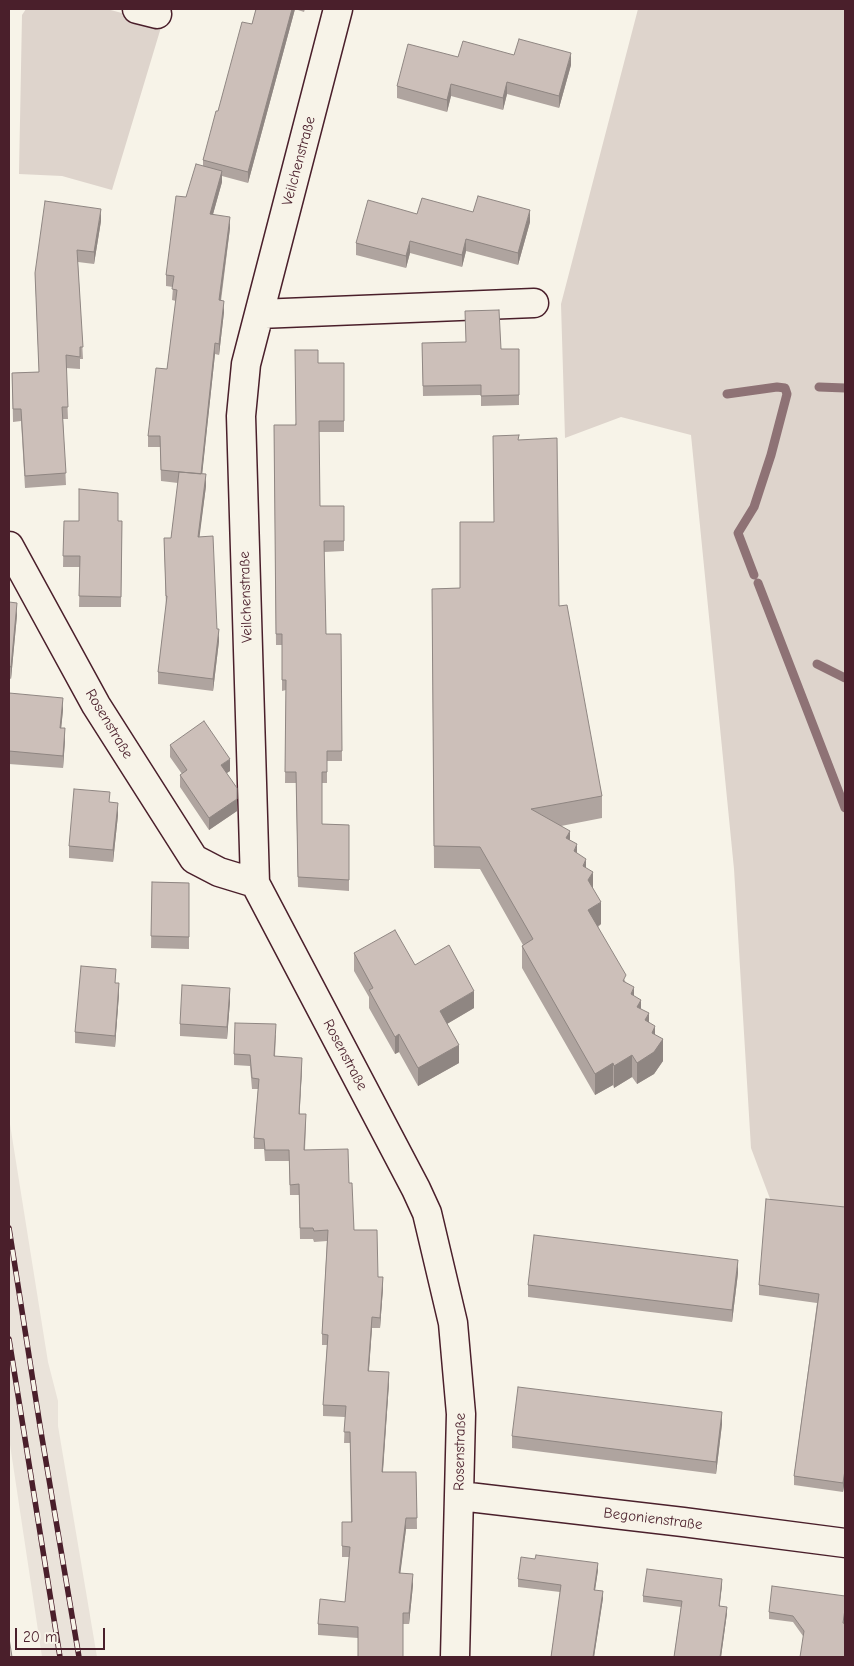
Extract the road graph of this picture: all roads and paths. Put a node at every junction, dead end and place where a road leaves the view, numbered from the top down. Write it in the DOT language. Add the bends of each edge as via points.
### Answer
graph roads {
  1 [pos="338,9"];
  2 [pos="534,302"];
  3 [pos="259,314"];
  4 [pos="9,546"];
  5 [pos="255,883"];
  6 [pos="460,1496"];
  7 [pos="845,1543"];
  8 [pos="455,1657"];
  1 -- 3 [label="street, Veilchenstraße"];
  2 -- 3 [label="street"];
  3 -- 5 [label="street, Veilchenstraße" via="246,364 241,416"];
  4 -- 5 [label="street, Rosenstraße" via="96,705 194,859 219,872"];
  5 -- 6 [label="street, Rosenstraße" via="427,1213 453,1323 461,1414"];
  6 -- 7 [label="street, Begonienstraße"];
  6 -- 8 [label="street, Rosenstraße"];
}
